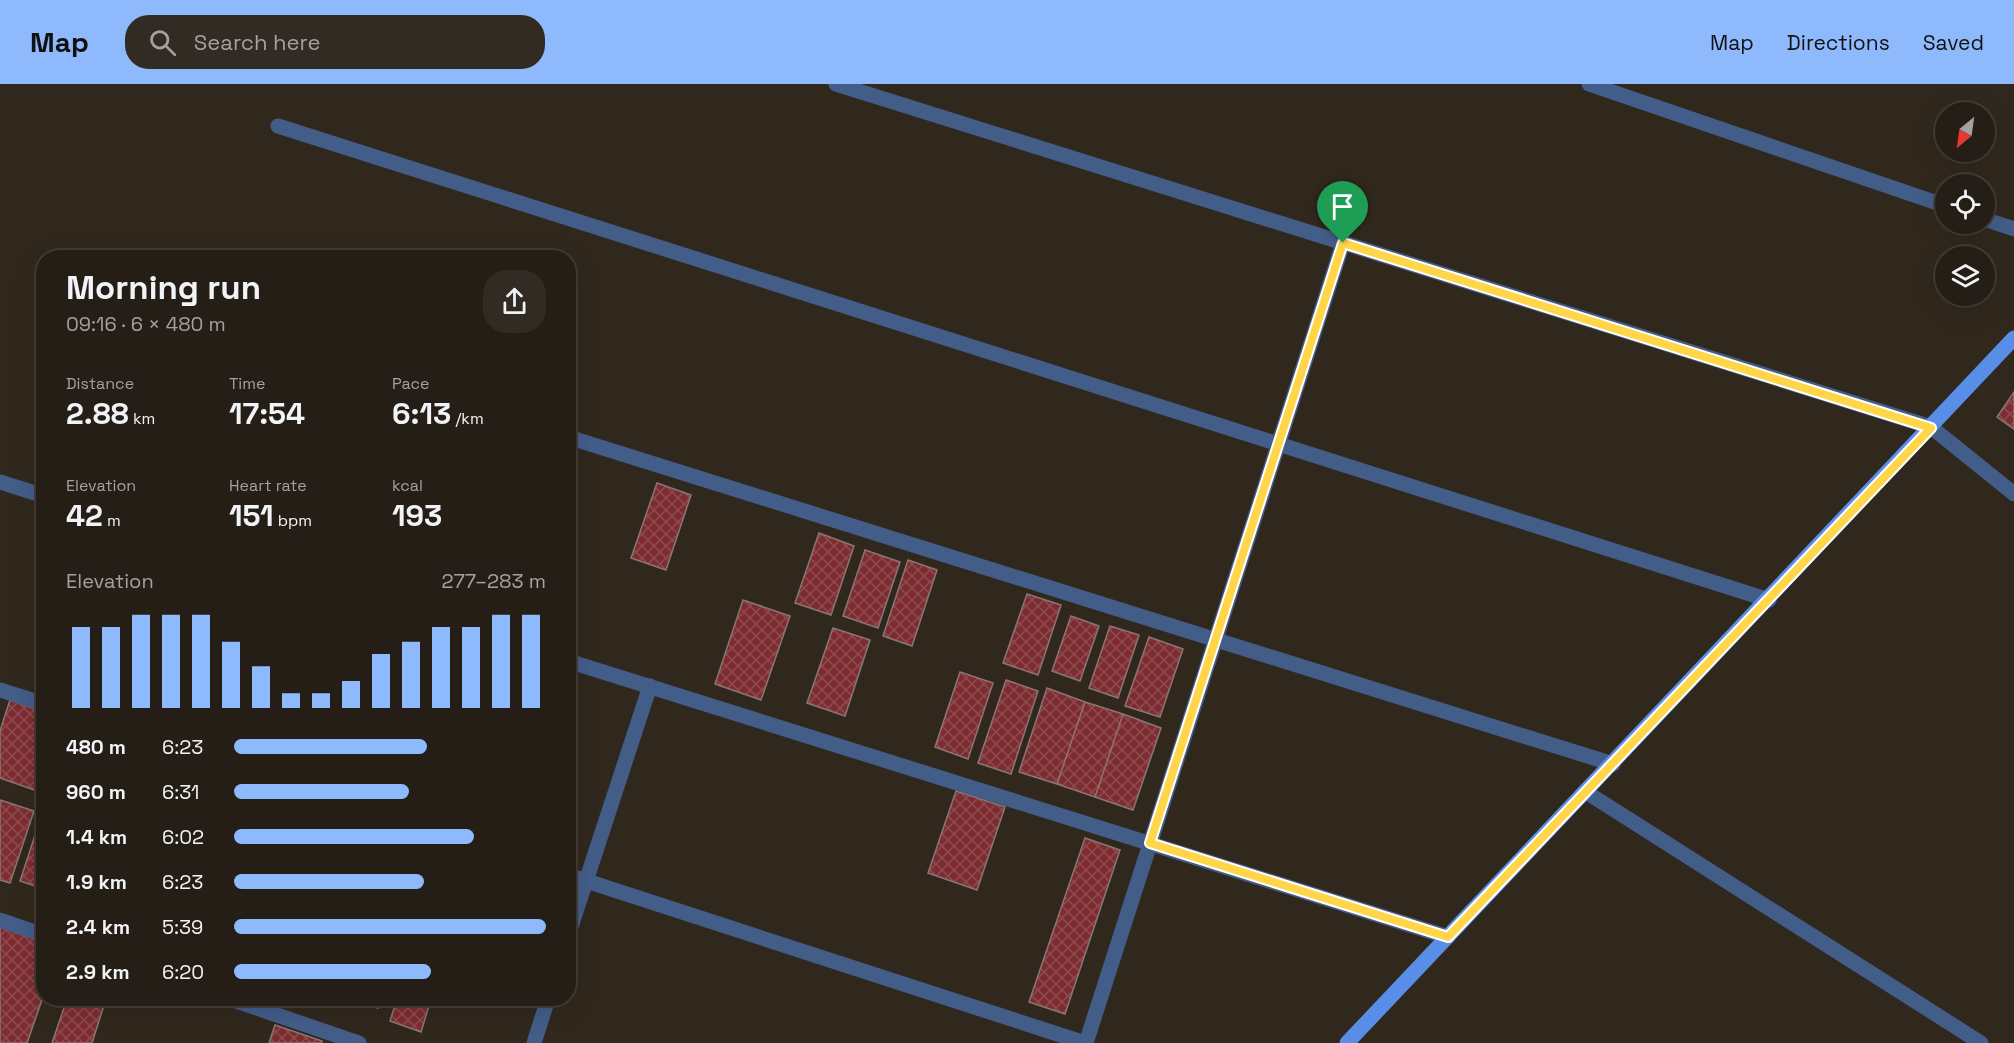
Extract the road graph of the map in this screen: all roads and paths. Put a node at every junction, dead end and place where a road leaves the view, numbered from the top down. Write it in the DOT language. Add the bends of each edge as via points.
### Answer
graph roads {
  1 [pos="836,84"];
  2 [pos="1589,84"];
  3 [pos="278,126"];
  4 [pos="1935,202"];
  5 [pos="1995,223"];
  6 [pos="2014,229"];
  7 [pos="1343,243"];
  8 [pos="2014,338"];
  9 [pos="1931,428"];
  10 [pos="576,440"];
  11 [pos="1278,444"];
  12 [pos="0,482"];
  13 [pos="36,493"];
  14 [pos="2014,494"];
  15 [pos="1768,600"];
  16 [pos="1216,640"];
  17 [pos="576,664"];
  18 [pos="650,687"];
  19 [pos="0,690"];
  20 [pos="36,701"];
  21 [pos="1613,764"];
  22 [pos="1586,792"];
  23 [pos="1150,843"];
  24 [pos="576,878"];
  25 [pos="586,881"];
  26 [pos="576,912"];
  27 [pos="0,920"];
  28 [pos="36,932"];
  29 [pos="1448,937"];
  30 [pos="251,1006"];
  31 [pos="546,1006"];
  32 [pos="359,1043"];
  33 [pos="534,1043"];
  34 [pos="1085,1043"];
  35 [pos="1347,1043"];
  36 [pos="1981,1043"];
  1 -- 7 [label="street"];
  2 -- 4 [label="street"];
  3 -- 11 [label="street"];
  5 -- 6 [label="street"];
  7 -- 9 [label="street"];
  7 -- 11 [label="street"];
  8 -- 9 [label="main road"];
  9 -- 14 [label="street"];
  9 -- 15 [label="main road"];
  10 -- 16 [label="street"];
  11 -- 15 [label="street"];
  11 -- 16 [label="street"];
  12 -- 13 [label="street"];
  15 -- 21 [label="main road"];
  16 -- 21 [label="street"];
  16 -- 23 [label="street"];
  17 -- 18 [label="street"];
  18 -- 23 [label="street"];
  18 -- 25 [label="street"];
  19 -- 20 [label="street"];
  21 -- 22 [label="main road"];
  22 -- 29 [label="main road"];
  22 -- 36 [label="street"];
  23 -- 29 [label="street"];
  23 -- 34 [label="street"];
  24 -- 25 [label="street"];
  25 -- 26 [label="street"];
  25 -- 34 [label="street"];
  27 -- 28 [label="street"];
  29 -- 35 [label="main road"];
  30 -- 32 [label="street"];
  31 -- 33 [label="street"];
}
